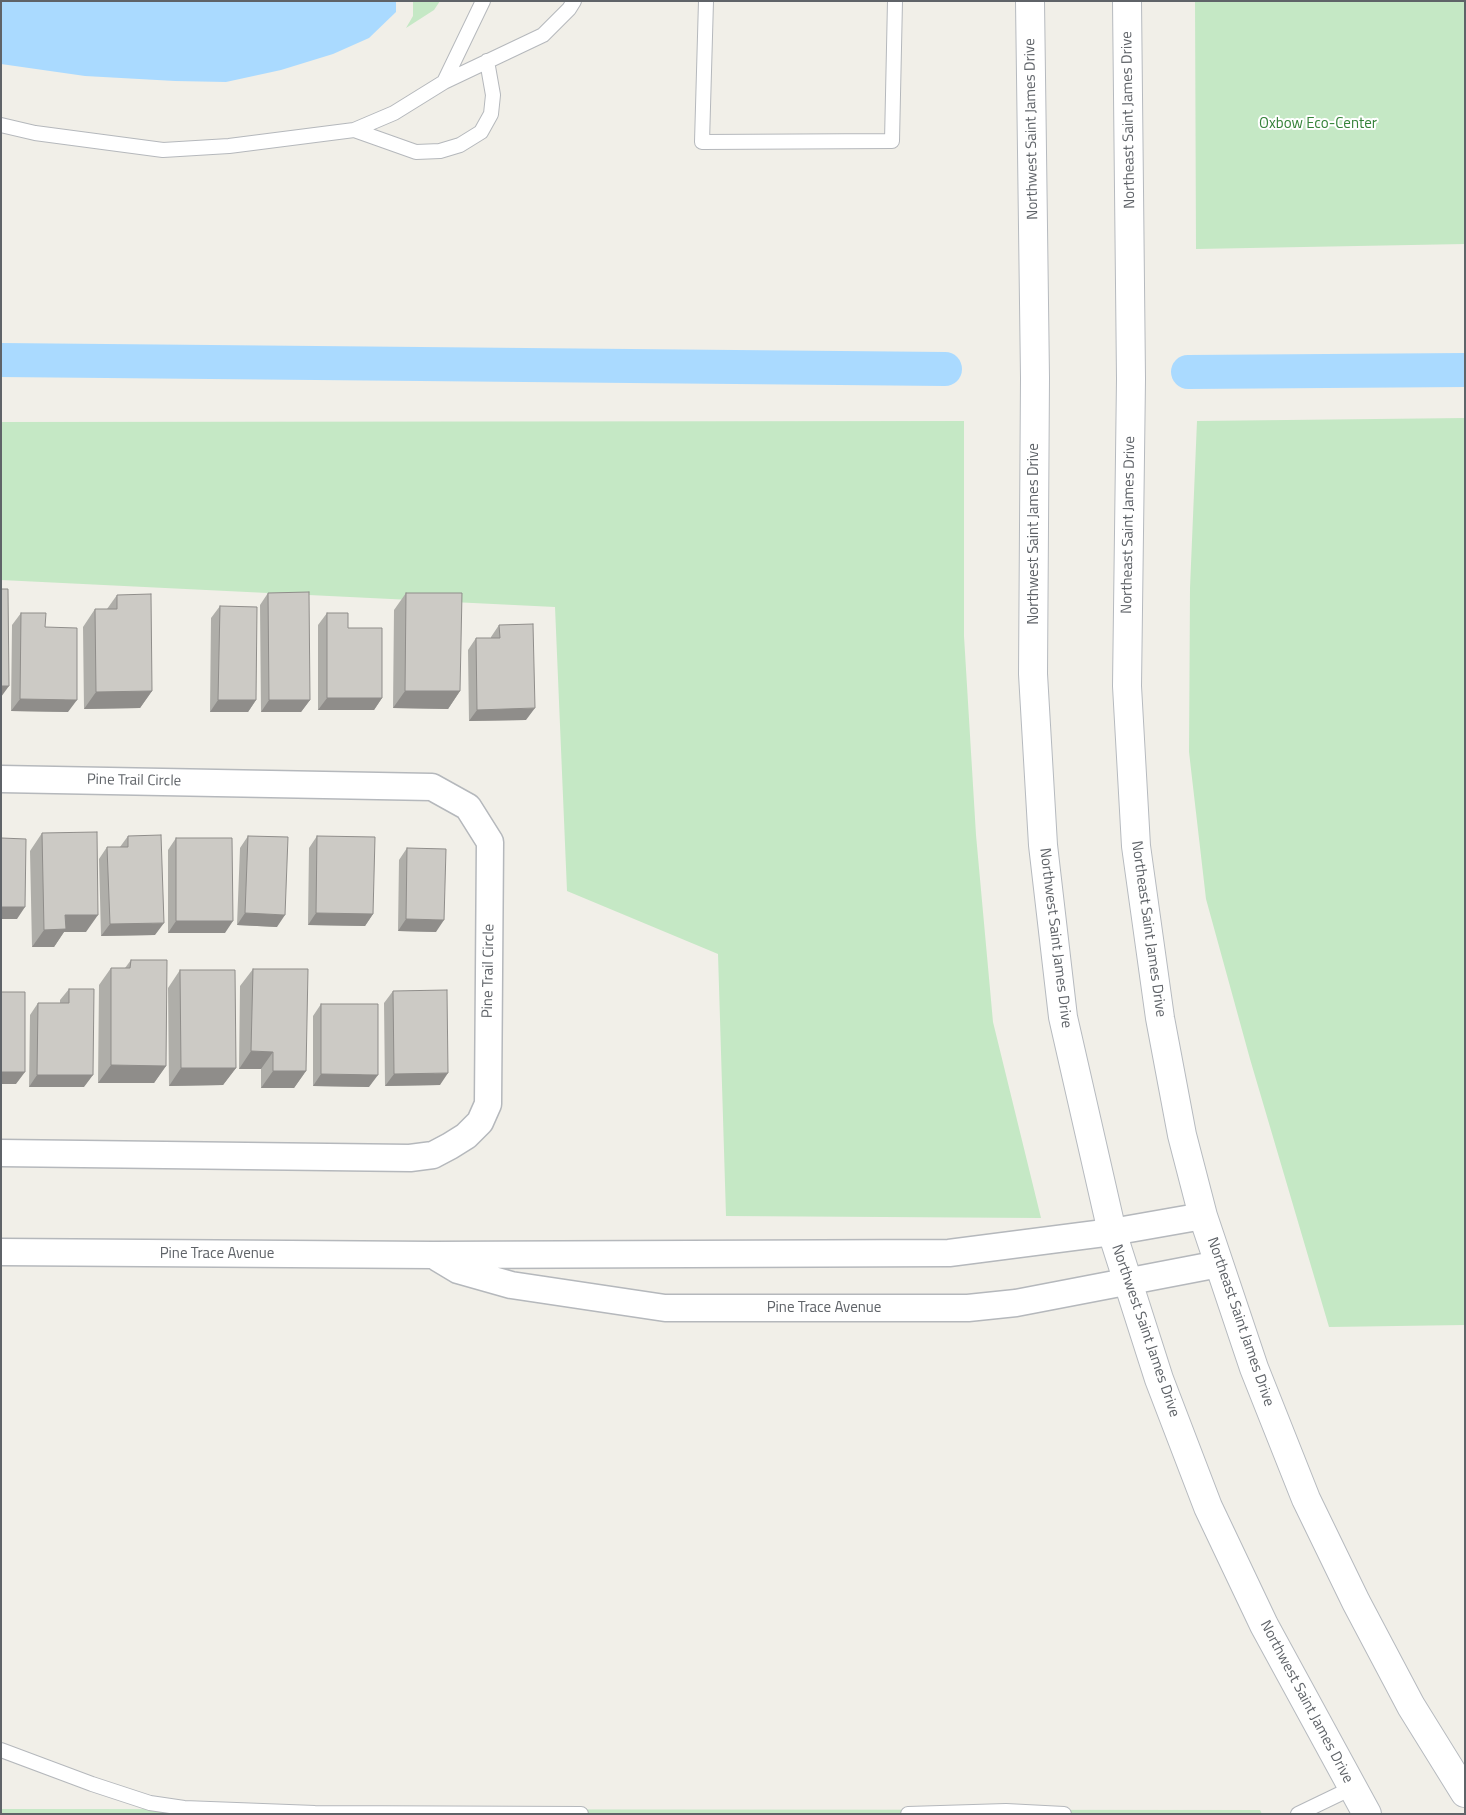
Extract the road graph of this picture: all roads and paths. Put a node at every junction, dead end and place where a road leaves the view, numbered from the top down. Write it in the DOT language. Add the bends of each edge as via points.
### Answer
graph roads {
  1 [pos="483,1"];
  2 [pos="574,1"];
  3 [pos="706,1"];
  4 [pos="895,1"];
  5 [pos="1030,1"];
  6 [pos="1127,1"];
  7 [pos="487,61"];
  8 [pos="444,82"];
  9 [pos="1,125"];
  10 [pos="354,130"];
  11 [pos="1,779"];
  12 [pos="1,1153"];
  13 [pos="1203,1216"];
  14 [pos="1112,1232"];
  15 [pos="1,1252"];
  16 [pos="433,1255"];
  17 [pos="1219,1264"];
  18 [pos="1128,1283"];
  19 [pos="1,1750"];
  20 [pos="1352,1788"];
  21 [pos="1465,1793"];
  22 [pos="581,1814"];
  23 [pos="908,1814"];
  24 [pos="1064,1814"];
  25 [pos="1298,1814"];
  26 [pos="1367,1814"];
  1 -- 8 [label="lane"];
  2 -- 7 [label="lane" via="543,35"];
  3 -- 4 [label="lane" via="702,142 892,140"];
  5 -- 14 [label="main road, Northwest Saint James Drive" via="1035,378 1033,674 1042,845 1063,1017"];
  6 -- 13 [label="main road, Northeast Saint James Drive" via="1131,379 1127,686 1136,846 1160,1018 1182,1135"];
  7 -- 8 [label="lane"];
  7 -- 10 [label="lane" via="493,95 491,114 481,132 460,145 440,151 416,152"];
  8 -- 10 [label="lane" via="394,113"];
  9 -- 10 [label="lane" via="35,134 163,150 229,146"];
  11 -- 12 [label="street, Pine Trail Circle" via="432,786 468,807 490,842 488,1104 480,1122 466,1136 433,1155 410,1158"];
  13 -- 14 [label="street, Pine Trace Avenue"];
  13 -- 17 [label="main road, Northeast Saint James Drive"];
  14 -- 16 [label="street, Pine Trace Avenue" via="949,1253"];
  14 -- 18 [label="main road, Northwest Saint James Drive"];
  15 -- 16 [label="street, Pine Trace Avenue"];
  16 -- 18 [label="street, Pine Trace Avenue" via="458,1270 511,1285 665,1308 968,1308"];
  17 -- 18 [label="street, Pine Trace Avenue"];
  17 -- 21 [label="main road, Northeast Saint James Drive" via="1254,1368 1306,1499 1411,1706"];
  18 -- 20 [label="main road, Northwest Saint James Drive" via="1159,1379 1208,1507 1264,1625"];
  19 -- 22 [label="lane" via="150,1803 184,1808"];
  20 -- 25 [label="lane"];
  20 -- 26 [label="main road, Northwest Saint James Drive"];
  23 -- 24 [label="lane" via="1006,1811"];
}
